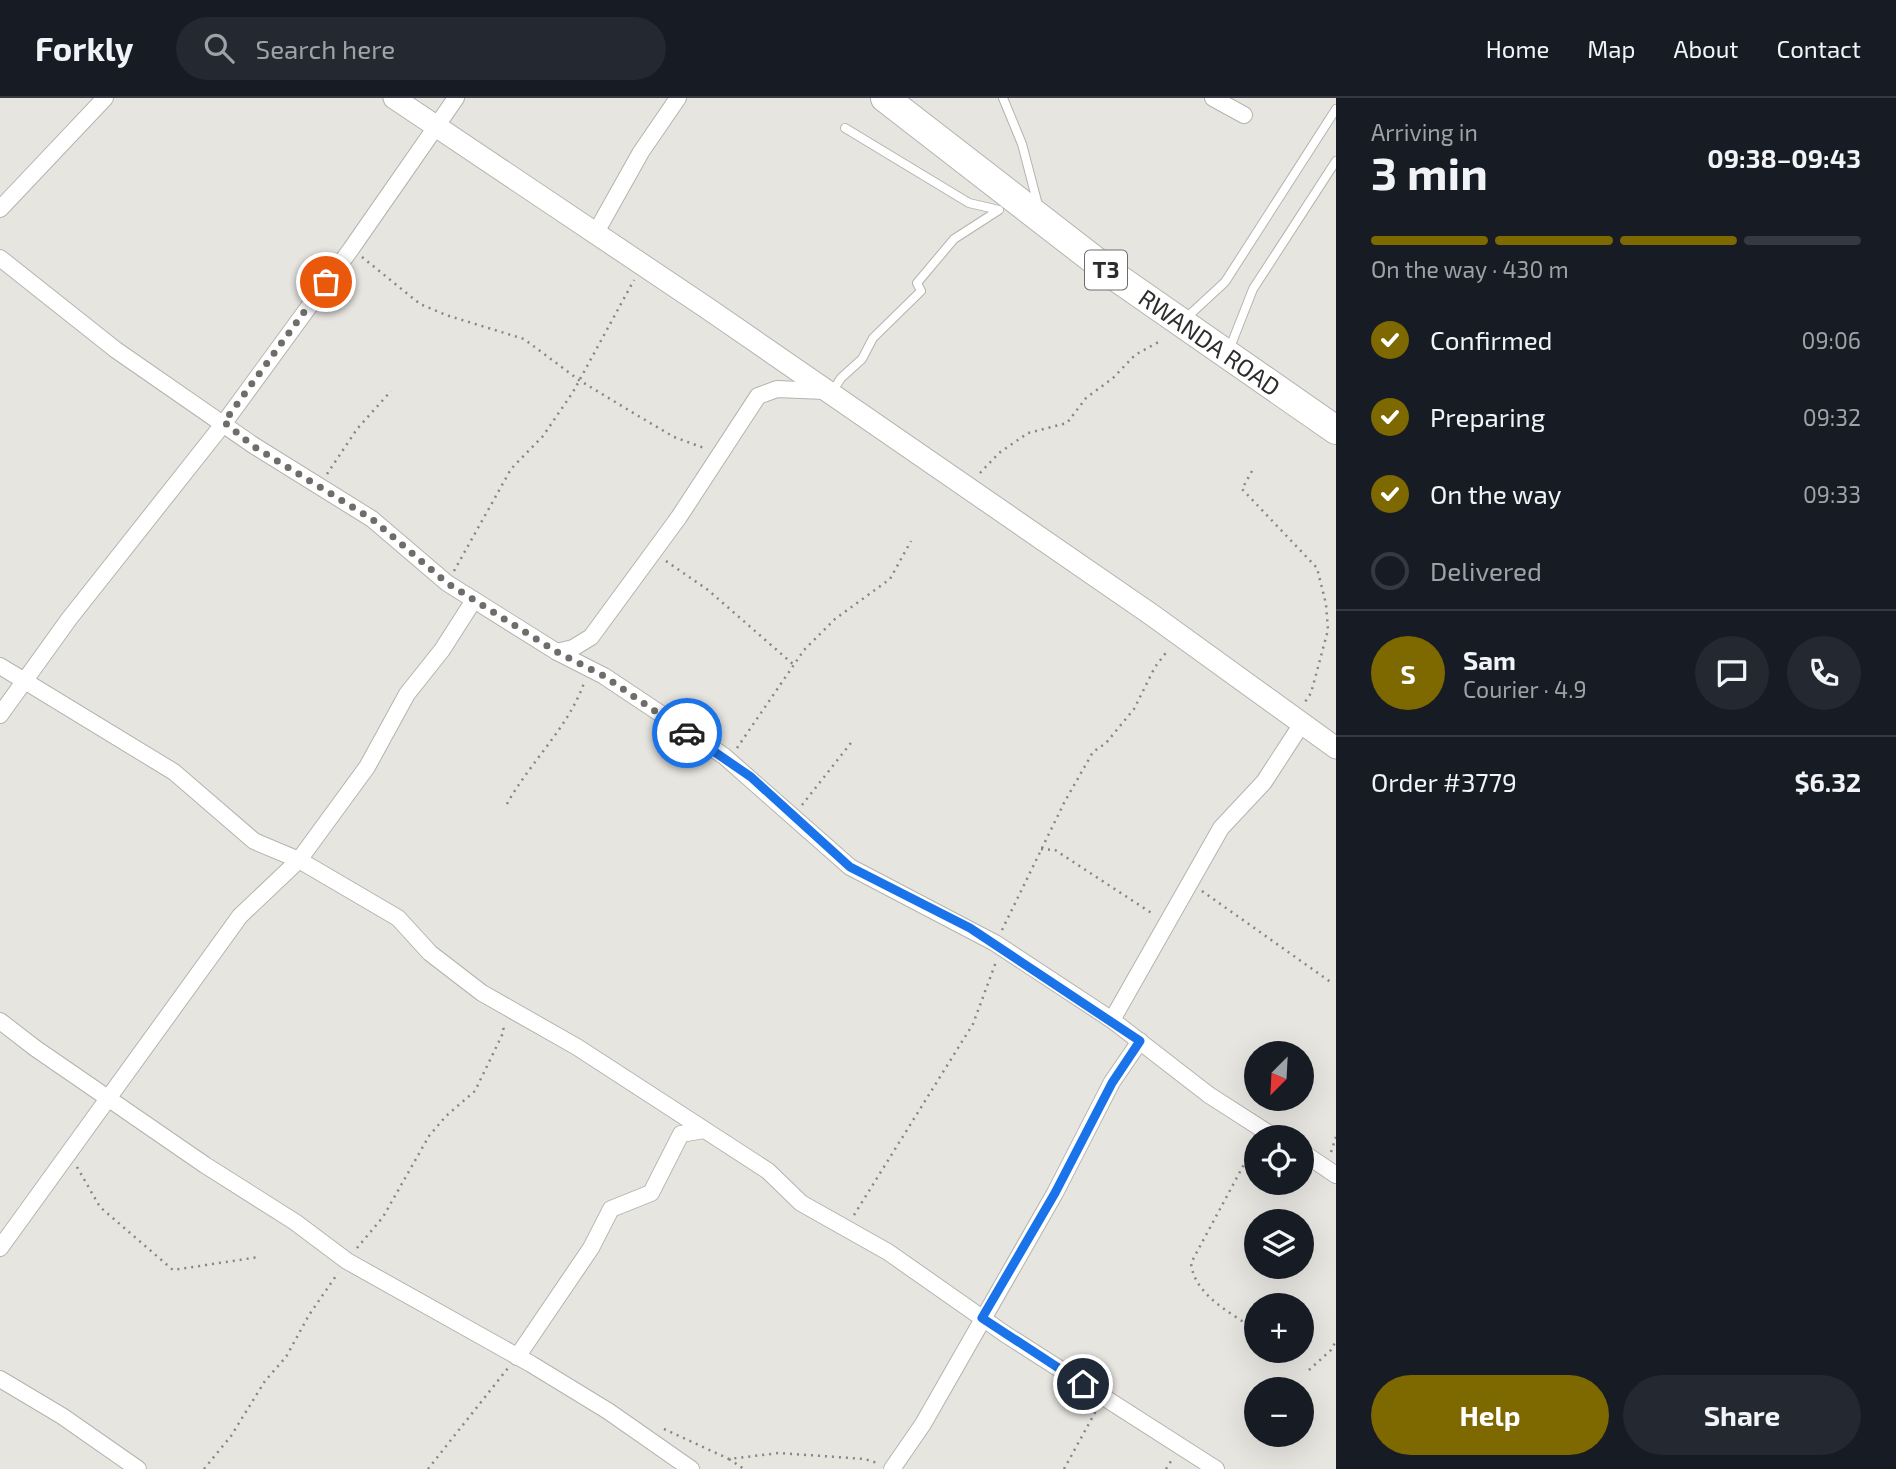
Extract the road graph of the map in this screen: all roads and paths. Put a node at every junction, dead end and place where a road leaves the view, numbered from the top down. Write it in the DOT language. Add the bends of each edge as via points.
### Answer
graph roads {
  1 [pos="105,98"];
  2 [pos="394,98"];
  3 [pos="456,98"];
  4 [pos="678,98"];
  5 [pos="885,98"];
  6 [pos="1003,98"];
  7 [pos="1213,98"];
  8 [pos="1336,109"];
  9 [pos="1244,115"];
  10 [pos="435,125"];
  11 [pos="845,128"];
  12 [pos="1336,161"];
  13 [pos="1328,172"];
  14 [pos="1336,179"];
  15 [pos="0,209"];
  16 [pos="1043,222"];
  17 [pos="595,234"];
  18 [pos="351,249"];
  19 [pos="0,258"];
  20 [pos="642,266"];
  21 [pos="1171,331"];
  22 [pos="1227,356"];
  23 [pos="579,380"];
  24 [pos="391,391"];
  25 [pos="828,392"];
  26 [pos="224,422"];
  27 [pos="1336,430"];
  28 [pos="723,452"];
  29 [pos="1252,471"];
  30 [pos="320,486"];
  31 [pos="966,489"];
  32 [pos="911,541"];
  33 [pos="653,552"];
  34 [pos="447,583"];
  35 [pos="474,600"];
  36 [pos="1168,649"];
  37 [pos="557,652"];
  38 [pos="579,663"];
  39 [pos="794,665"];
  40 [pos="0,666"];
  41 [pos="23,682"];
  42 [pos="0,715"];
  43 [pos="1296,721"];
  44 [pos="854,739"];
  45 [pos="1336,748"];
  46 [pos="729,760"];
  47 [pos="506,804"];
  48 [pos="793,816"];
  49 [pos="1041,849"];
  50 [pos="299,860"];
  51 [pos="1190,883"];
  52 [pos="1168,923"];
  53 [pos="995,943"];
  54 [pos="1332,983"];
  55 [pos="511,1010"];
  56 [pos="1112,1020"];
  57 [pos="0,1021"];
  58 [pos="1140,1041"];
  59 [pos="109,1096"];
  60 [pos="1256,1125"];
  61 [pos="704,1130"];
  62 [pos="73,1150"];
  63 [pos="1314,1160"];
  64 [pos="1244,1164"];
  65 [pos="1336,1175"];
  66 [pos="846,1226"];
  67 [pos="0,1248"];
  68 [pos="259,1257"];
  69 [pos="347,1261"];
  70 [pos="982,1318"];
  71 [pos="1244,1322"];
  72 [pos="1336,1340"];
  73 [pos="517,1357"];
  74 [pos="1309,1370"];
  75 [pos="0,1380"];
  76 [pos="1103,1397"];
  77 [pos="662,1429"];
  78 [pos="729,1458"];
  79 [pos="138,1469"];
  80 [pos="204,1469"];
  81 [pos="428,1469"];
  82 [pos="691,1469"];
  83 [pos="744,1469"];
  84 [pos="892,1469"];
  85 [pos="1064,1469"];
  86 [pos="1216,1469"];
  1 -- 15 [label="street"];
  2 -- 10 [label="street"];
  3 -- 10 [label="street"];
  4 -- 17 [label="street"];
  5 -- 16 [label="highway, RWANDA ROAD / T3"];
  6 -- 16 [label="lane" via="1022,144"];
  7 -- 9 [label="street"];
  8 -- 21 [label="lane" via="1225,282"];
  10 -- 17 [label="street"];
  10 -- 18 [label="street"];
  11 -- 25 [label="lane" via="969,202 999,209 954,239 917,283 921,291"];
  12 -- 13 [label="lane"];
  13 -- 14 [label="lane"];
  13 -- 22 [label="lane" via="1253,289"];
  16 -- 21 [label="highway, RWANDA ROAD / T3"];
  17 -- 20 [label="street"];
  18 -- 23 [label="path" via="420,303 524,339"];
  18 -- 26 [label="street"];
  19 -- 26 [label="street" via="116,350"];
  20 -- 23 [label="path"];
  20 -- 25 [label="street"];
  21 -- 22 [label="highway, RWANDA ROAD / T3"];
  21 -- 31 [label="path" via="1086,398 1067,423 1028,433 999,453"];
  22 -- 27 [label="highway, RWANDA ROAD / T3"];
  23 -- 28 [label="path" via="687,444"];
  23 -- 34 [label="path" via="543,436 511,469"];
  24 -- 30 [label="path" via="356,429"];
  25 -- 28 [label="street" via="777,388 762,393"];
  25 -- 31 [label="street"];
  26 -- 30 [label="street" via="253,446"];
  26 -- 41 [label="street"];
  28 -- 33 [label="street"];
  29 -- 43 [label="path" via="1242,489 1317,568 1326,604 1328,630 1311,694"];
  30 -- 34 [label="street" via="381,526"];
  31 -- 43 [label="street" via="1152,615"];
  32 -- 39 [label="path" via="890,579 835,619"];
  33 -- 37 [label="street" via="591,637"];
  33 -- 39 [label="path" via="708,590"];
  34 -- 35 [label="street"];
  35 -- 37 [label="street"];
  35 -- 50 [label="street" via="407,694 367,767"];
  36 -- 49 [label="path" via="1134,709 1093,752"];
  37 -- 38 [label="street"];
  38 -- 46 [label="street"];
  38 -- 47 [label="path" via="584,681 576,706"];
  39 -- 46 [label="path"];
  40 -- 41 [label="street"];
  41 -- 42 [label="street"];
  41 -- 50 [label="street" via="174,772 254,841"];
  43 -- 45 [label="street"];
  43 -- 51 [label="street" via="1264,782 1221,828"];
  44 -- 48 [label="path"];
  46 -- 48 [label="street"];
  48 -- 53 [label="street" via="850,867"];
  49 -- 52 [label="path" via="1055,850"];
  49 -- 53 [label="path"];
  50 -- 55 [label="street" via="402,922 430,953"];
  50 -- 59 [label="street" via="240,916"];
  51 -- 52 [label="street"];
  51 -- 54 [label="path"];
  52 -- 56 [label="street"];
  53 -- 56 [label="street"];
  53 -- 66 [label="path" via="996,964 973,1024"];
  55 -- 61 [label="street"];
  55 -- 69 [label="path" via="501,1020 504,1031 475,1091 429,1136 383,1217"];
  56 -- 58 [label="street"];
  57 -- 59 [label="street"];
  58 -- 60 [label="street"];
  58 -- 70 [label="street" via="1112,1083"];
  59 -- 62 [label="street"];
  59 -- 69 [label="street"];
  61 -- 66 [label="street" via="777,1177 802,1203"];
  61 -- 73 [label="street" via="681,1134 651,1193 611,1209 591,1248"];
  62 -- 67 [label="street"];
  62 -- 68 [label="path" via="79,1174 100,1207 173,1270"];
  63 -- 65 [label="street"];
  64 -- 71 [label="path" via="1191,1263 1202,1290"];
  66 -- 70 [label="street"];
  69 -- 73 [label="street"];
  69 -- 80 [label="path" via="286,1357"];
  70 -- 76 [label="street"];
  70 -- 84 [label="street" via="923,1424"];
  72 -- 74 [label="path"];
  73 -- 81 [label="path"];
  73 -- 82 [label="street" via="608,1411"];
  75 -- 79 [label="street"];
  76 -- 85 [label="path"];
  76 -- 86 [label="street"];
  77 -- 78 [label="path"];
  78 -- 83 [label="path"];
  78 -- 84 [label="path" via="819,1455 865,1459"];
}
